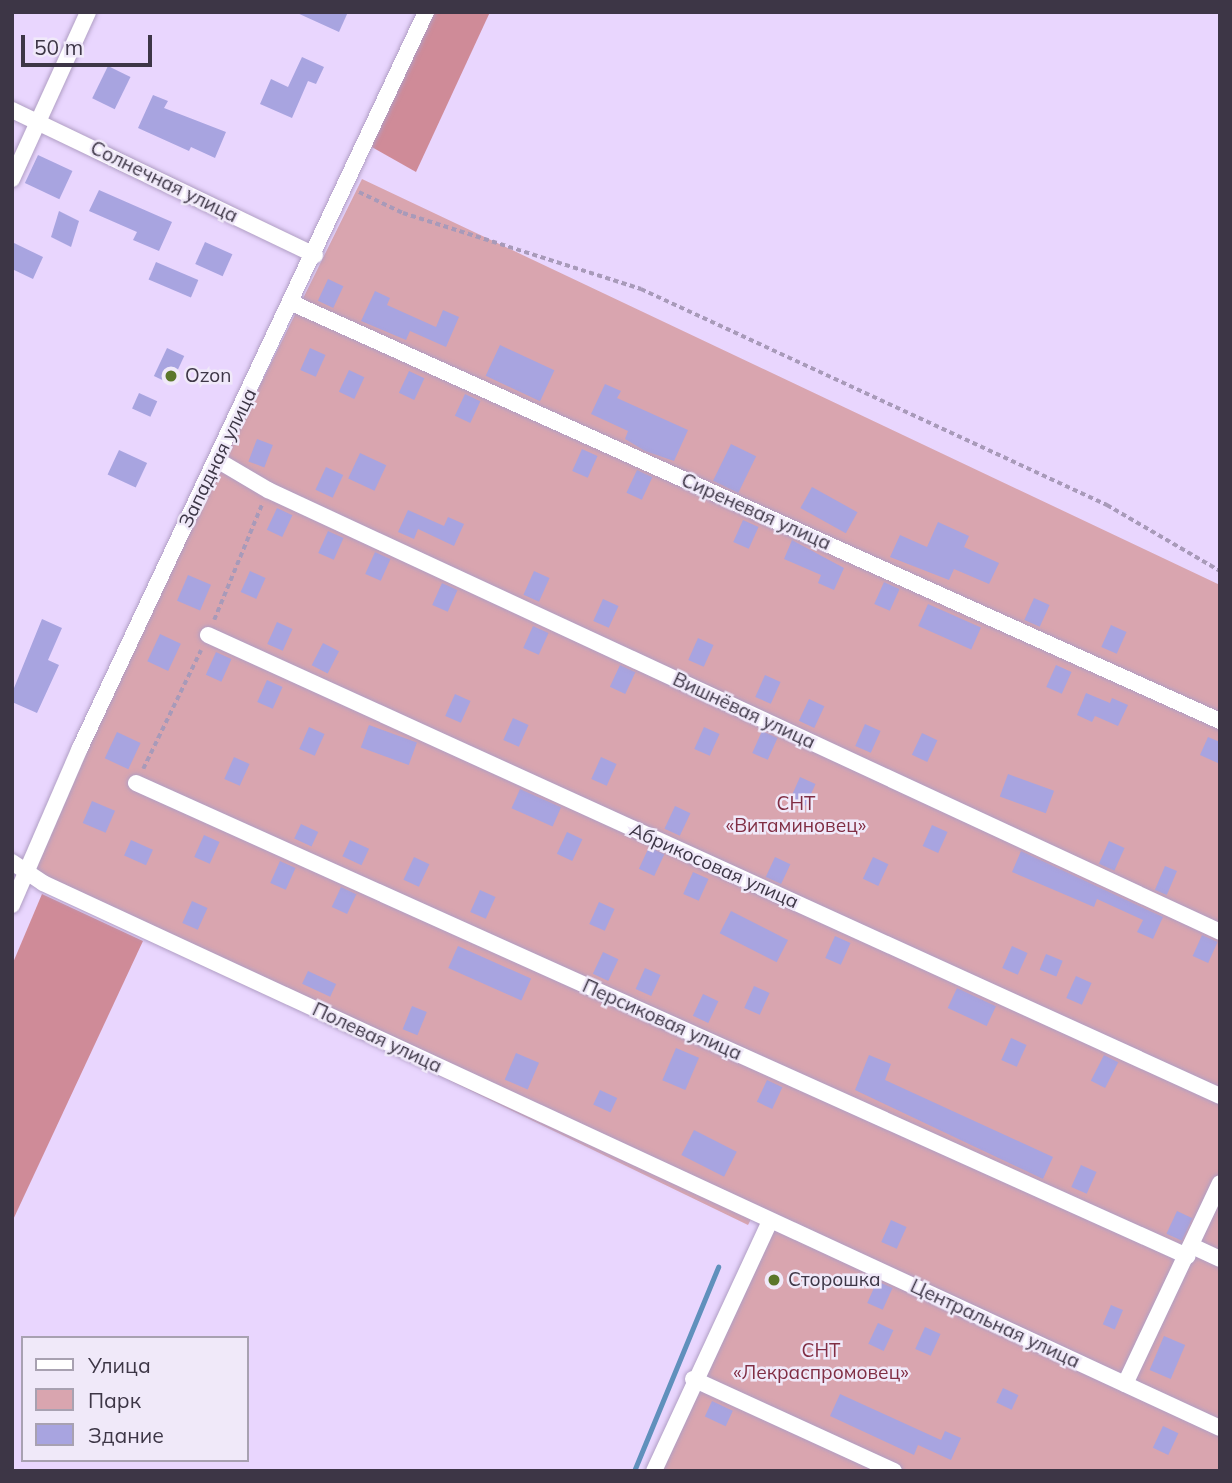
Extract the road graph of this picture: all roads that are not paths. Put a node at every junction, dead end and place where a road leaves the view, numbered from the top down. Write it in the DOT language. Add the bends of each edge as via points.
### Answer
graph roads {
  1 [pos="88,12"];
  2 [pos="426,12"];
  3 [pos="12,110"];
  4 [pos="38,122"];
  5 [pos="12,179"];
  6 [pos="315,255"];
  7 [pos="292,303"];
  8 [pos="217,460"];
  9 [pos="208,635"];
  10 [pos="1220,721"];
  11 [pos="136,783"];
  12 [pos="20,866"];
  13 [pos="12,905"];
  14 [pos="1220,932"];
  15 [pos="1220,1096"];
  16 [pos="1220,1183"];
  17 [pos="770,1221"];
  18 [pos="1189,1251"];
  19 [pos="1220,1259"];
  20 [pos="693,1379"];
  21 [pos="1125,1384"];
  22 [pos="1220,1428"];
  23 [pos="654,1471"];
  24 [pos="894,1471"];
  1 -- 4 [label="street"];
  2 -- 6 [label="street, Западная улица"];
  3 -- 4 [label="street, Солнечная улица"];
  4 -- 5 [label="street"];
  4 -- 6 [label="street, Солнечная улица"];
  6 -- 7 [label="street, Западная улица"];
  7 -- 8 [label="street, Западная улица"];
  7 -- 10 [label="street, Сиреневая улица"];
  8 -- 12 [label="street, Западная улица"];
  8 -- 14 [label="street, Вишнёвая улица" via="268,490"];
  9 -- 15 [label="street, Абрикосовая улица"];
  11 -- 18 [label="street, Персиковая улица"];
  12 -- 13 [label="street, Западная улица"];
  12 -- 17 [label="street, Полевая улица" via="43,883"];
  16 -- 18 [label="street"];
  17 -- 20 [label="street"];
  17 -- 21 [label="street, Центральная улица"];
  18 -- 19 [label="street, Персиковая улица"];
  18 -- 21 [label="street"];
  20 -- 23 [label="street"];
  20 -- 24 [label="street"];
  21 -- 22 [label="street, Центральная улица"];
}
